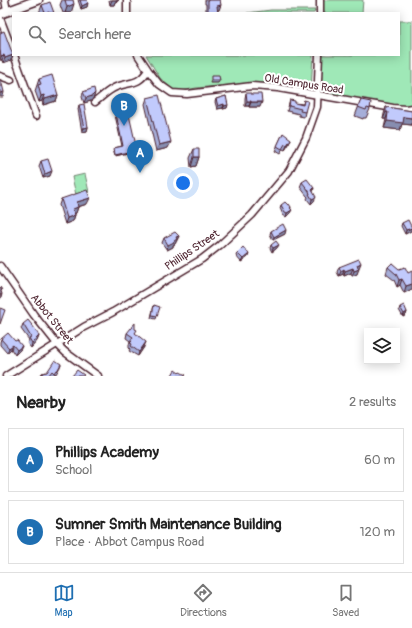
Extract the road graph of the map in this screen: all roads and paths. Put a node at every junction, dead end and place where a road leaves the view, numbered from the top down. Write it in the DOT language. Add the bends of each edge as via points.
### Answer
graph roads {
  1 [pos="5,0"];
  2 [pos="38,0"];
  3 [pos="127,0"];
  4 [pos="320,0"];
  5 [pos="4,12"];
  6 [pos="127,12"];
  7 [pos="320,12"];
  8 [pos="0,18"];
  9 [pos="12,49"];
  10 [pos="14,56"];
  11 [pos="139,56"];
  12 [pos="319,56"];
  13 [pos="148,70"];
  14 [pos="0,76"];
  15 [pos="11,80"];
  16 [pos="318,95"];
  17 [pos="95,102"];
  18 [pos="412,108"];
  19 [pos="36,116"];
  20 [pos="0,266"];
  21 [pos="57,344"];
  22 [pos="6,376"];
  23 [pos="98,376"];
  1 -- 5 [label="street"];
  2 -- 5 [label="main road"];
  3 -- 6 [label="street"];
  4 -- 7 [label="street"];
  8 -- 9 [label="street"];
  10 -- 19 [label="street"];
  11 -- 13 [label="street, Old Campus Road"];
  12 -- 16 [label="street, Phillips Street"];
  13 -- 16 [label="street, Old Campus Road" via="159,84 172,93 187,94 252,86"];
  13 -- 17 [label="street" via="141,80 116,87"];
  14 -- 15 [label="street"];
  16 -- 18 [label="street, Old Campus Road" via="405,110"];
  16 -- 21 [label="street, Phillips Street" via="313,122 289,171 232,235 202,259"];
  20 -- 21 [label="street, Abbot Street"];
  21 -- 22 [label="street, Phillips Street"];
  21 -- 23 [label="street, Abbot Street"];
}
